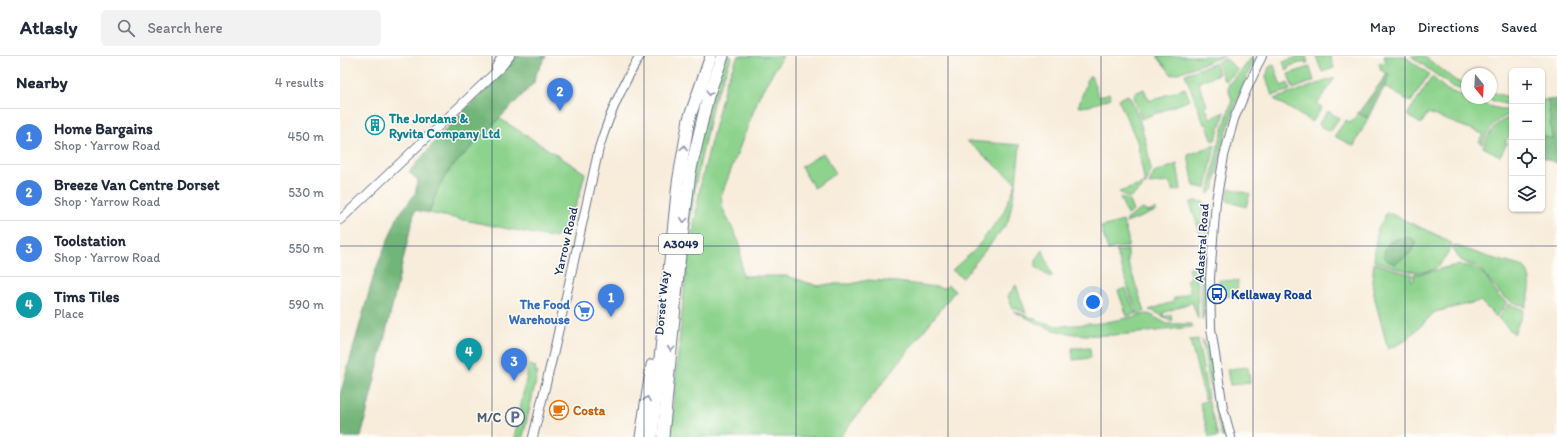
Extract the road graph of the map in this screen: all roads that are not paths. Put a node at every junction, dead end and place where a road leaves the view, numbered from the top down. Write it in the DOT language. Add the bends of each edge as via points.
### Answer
graph roads {
  1 [pos="502,56"];
  2 [pos="510,56"];
  3 [pos="640,56"];
  4 [pos="711,56"];
  5 [pos="723,56"];
  6 [pos="1262,56"];
  7 [pos="490,77"];
  8 [pos="680,171"];
  9 [pos="340,220"];
  10 [pos="533,437"];
  11 [pos="641,437"];
  12 [pos="652,437"];
  13 [pos="663,437"];
  14 [pos="1231,437"];
  1 -- 7 [label="street"];
  2 -- 7 [label="street"];
  3 -- 10 [label="street, Yarrow Road" via="621,90 599,148"];
  8 -- 4 [label="highway, Dorset Way / A3049, one-way" via="689,119"];
  5 -- 13 [label="highway, Dorset Way / A3049, one-way" via="708,96 690,173"];
  6 -- 14 [label="street, Adastral Road" via="1234,120 1224,156 1215,208 1210,278 1211,328 1223,408"];
  7 -- 9 [label="street"];
  11 -- 8 [label="highway, one-way" via="670,208"];
  8 -- 12 [label="highway, Dorset Way / A3049"];
}
